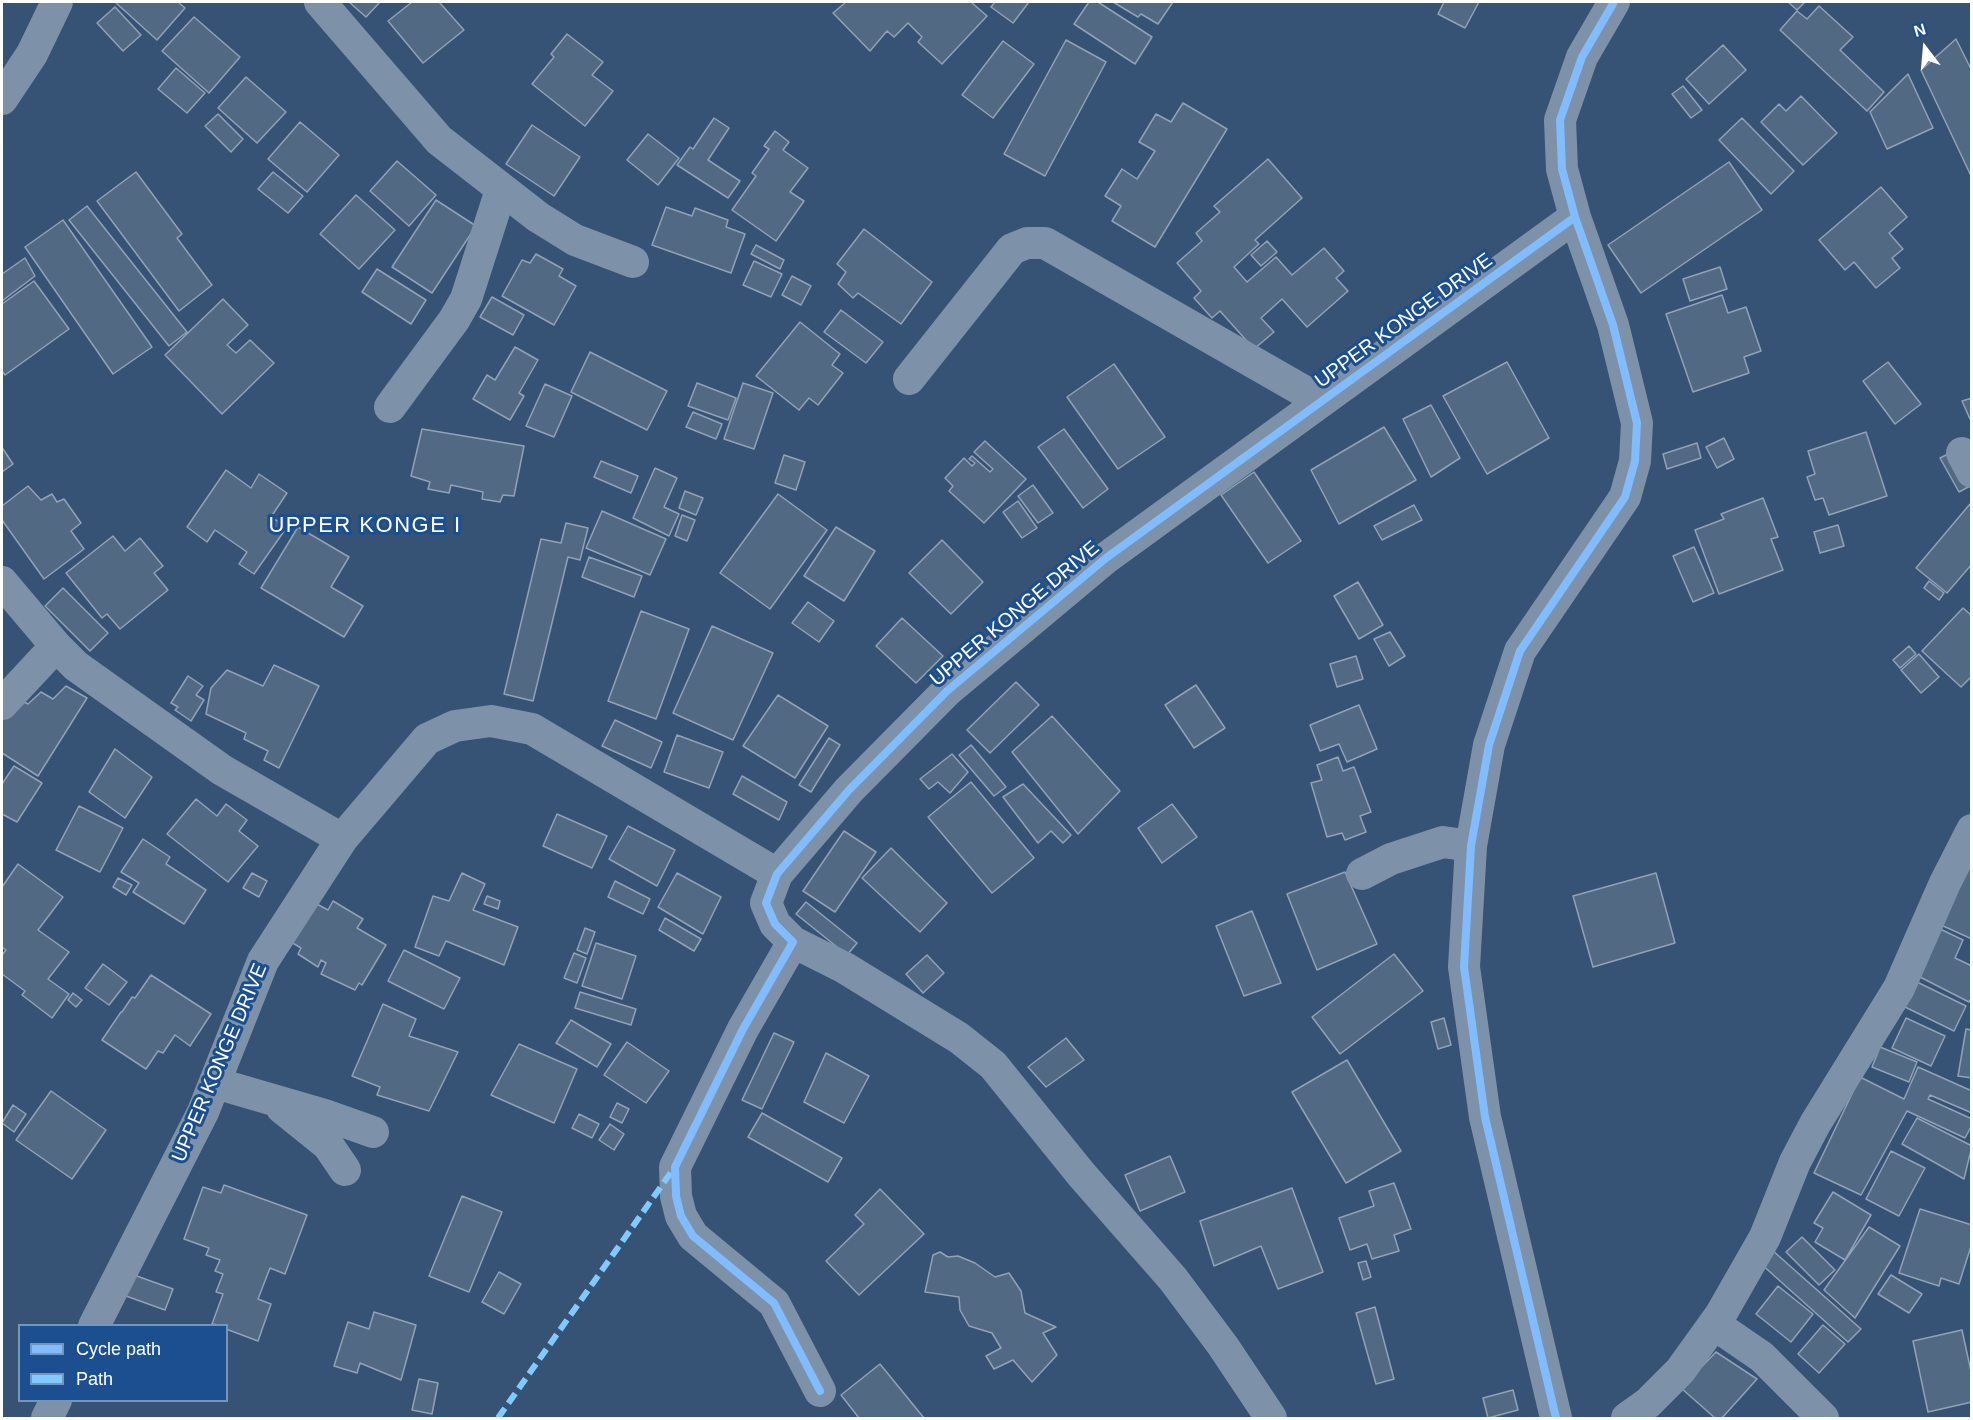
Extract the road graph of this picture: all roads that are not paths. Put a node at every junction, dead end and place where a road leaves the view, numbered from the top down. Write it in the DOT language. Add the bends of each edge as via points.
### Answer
graph roads {
  1 [pos="57,2"];
  2 [pos="320,2"];
  3 [pos="1614,2"];
  4 [pos="2,99"];
  5 [pos="501,190"];
  6 [pos="1575,217"];
  7 [pos="633,262"];
  8 [pos="909,379"];
  9 [pos="1321,401"];
  10 [pos="390,407"];
  11 [pos="2,582"];
  12 [pos="56,646"];
  13 [pos="2,704"];
  14 [pos="1971,830"];
  15 [pos="342,839"];
  16 [pos="1471,846"];
  17 [pos="777,873"];
  18 [pos="1362,874"];
  19 [pos="793,942"];
  20 [pos="215,1083"];
  21 [pos="274,1100"];
  22 [pos="373,1132"];
  23 [pos="345,1170"];
  24 [pos="95,1324"];
  25 [pos="1714,1324"];
  26 [pos="820,1391"];
  27 [pos="56,1402"];
  28 [pos="47,1419"];
  29 [pos="1271,1419"];
  30 [pos="1556,1419"];
  31 [pos="1627,1419"];
  32 [pos="1823,1419"];
  1 -- 4 [label="street" via="32,54"];
  2 -- 5 [label="street" via="439,140"];
  3 -- 6 [label="street" via="1582,57 1560,120 1562,169"];
  5 -- 7 [label="street" via="575,240"];
  5 -- 10 [label="street" via="466,299"];
  6 -- 9 [label="street, UPPER KONGE DRIVE"];
  6 -- 16 [label="street" via="1613,325 1637,423 1635,461 1625,497 1520,651 1489,745"];
  8 -- 9 [label="street" via="1012,249 1028,243 1045,243"];
  9 -- 17 [label="street, UPPER KONGE DRIVE" via="1107,558 946,691 849,790"];
  11 -- 12 [label="street"];
  12 -- 13 [label="street"];
  12 -- 15 [label="street" via="76,666 222,770"];
  14 -- 25 [label="street" via="1899,988 1815,1124 1795,1162 1765,1238"];
  15 -- 17 [label="street, UPPER KONGE DRIVE" via="427,739 455,726 491,721 532,729"];
  15 -- 20 [label="street, UPPER KONGE DRIVE" via="263,961"];
  16 -- 18 [label="street" via="1443,842 1391,859"];
  16 -- 30 [label="street" via="1464,967 1485,1117"];
  17 -- 19 [label="street, UPPER KONGE DRIVE" via="766,903 775,924"];
  19 -- 26 [label="street" via="743,1029 675,1167 676,1196 681,1216 693,1236 774,1303"];
  19 -- 29 [label="street" via="883,991 959,1038 993,1065 1173,1279"];
  20 -- 21 [label="street"];
  20 -- 24 [label="street, UPPER KONGE DRIVE"];
  21 -- 22 [label="street"];
  21 -- 23 [label="street" via="328,1145"];
  25 -- 31 [label="street" via="1680,1371"];
  25 -- 32 [label="street" via="1762,1358"];
  27 -- 28 [label="street"];
}
